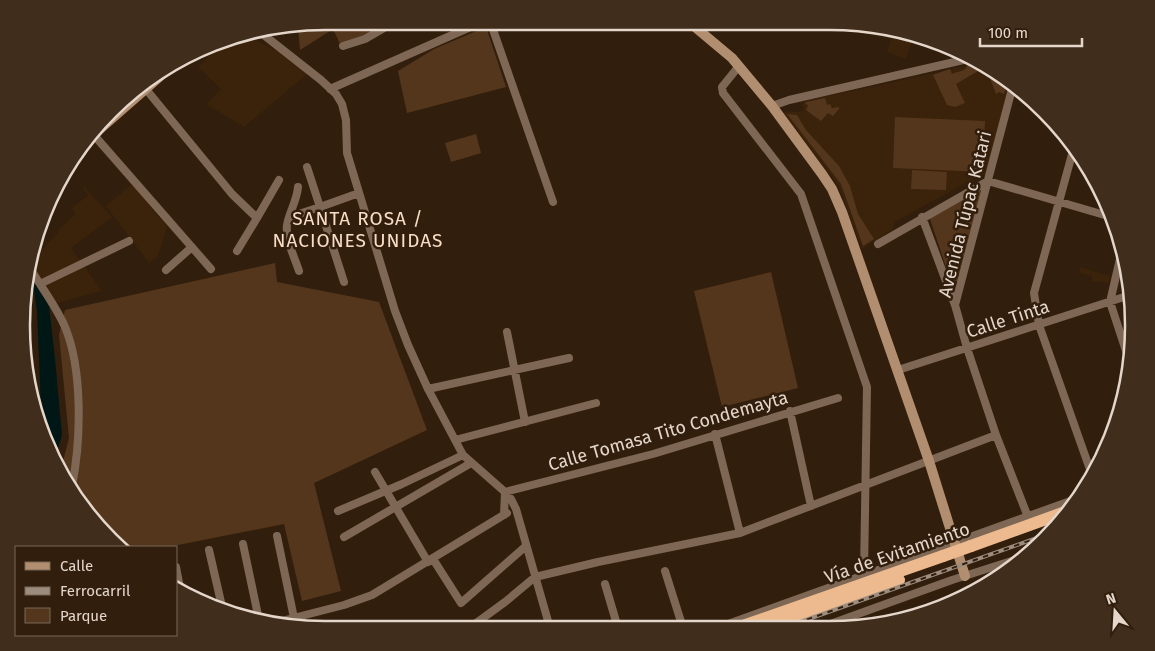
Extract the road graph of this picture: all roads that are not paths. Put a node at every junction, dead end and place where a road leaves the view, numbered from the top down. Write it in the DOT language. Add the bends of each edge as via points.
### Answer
graph roads {
  1 [pos="380,30"];
  2 [pos="466,30"];
  3 [pos="493,30"];
  4 [pos="698,30"];
  5 [pos="266,37"];
  6 [pos="343,46"];
  7 [pos="961,61"];
  8 [pos="739,66"];
  9 [pos="330,89"];
  10 [pos="147,90"];
  11 [pos="1011,93"];
  12 [pos="772,106"];
  13 [pos="97,139"];
  14 [pos="1072,156"];
  15 [pos="307,167"];
  16 [pos="279,180"];
  17 [pos="988,181"];
  18 [pos="298,187"];
  19 [pos="359,193"];
  20 [pos="553,202"];
  21 [pos="1060,202"];
  22 [pos="320,207"];
  23 [pos="1104,215"];
  24 [pos="290,216"];
  25 [pos="257,218"];
  26 [pos="922,218"];
  27 [pos="129,241"];
  28 [pos="878,244"];
  29 [pos="192,247"];
  30 [pos="237,251"];
  31 [pos="1118,265"];
  32 [pos="211,269"];
  33 [pos="166,270"];
  34 [pos="299,271"];
  35 [pos="35,276"];
  36 [pos="344,282"];
  37 [pos="40,284"];
  38 [pos="1123,297"];
  39 [pos="1110,302"];
  40 [pos="955,306"];
  41 [pos="1039,324"];
  42 [pos="507,332"];
  43 [pos="1124,345"];
  44 [pos="967,348"];
  45 [pos="569,358"];
  46 [pos="515,370"];
  47 [pos="898,370"];
  48 [pos="428,389"];
  49 [pos="838,398"];
  50 [pos="596,403"];
  51 [pos="790,412"];
  52 [pos="525,422"];
  53 [pos="715,434"];
  54 [pos="996,435"];
  55 [pos="455,440"];
  56 [pos="463,455"];
  57 [pos="929,461"];
  58 [pos="471,462"];
  59 [pos="1088,467"];
  60 [pos="375,472"];
  61 [pos="73,478"];
  62 [pos="865,486"];
  63 [pos="384,490"];
  64 [pos="505,492"];
  65 [pos="1065,504"];
  66 [pos="811,506"];
  67 [pos="395,509"];
  68 [pos="516,509"];
  69 [pos="338,510"];
  70 [pos="504,514"];
  71 [pos="1055,516"];
  72 [pos="1028,517"];
  73 [pos="1045,527"];
  74 [pos="740,533"];
  75 [pos="277,536"];
  76 [pos="344,538"];
  77 [pos="956,542"];
  78 [pos="243,544"];
  79 [pos="526,546"];
  80 [pos="209,550"];
  81 [pos="972,550"];
  82 [pos="943,556"];
  83 [pos="430,561"];
  84 [pos="1005,563"];
  85 [pos="665,571"];
  86 [pos="864,574"];
  87 [pos="965,576"];
  88 [pos="535,577"];
  89 [pos="605,584"];
  90 [pos="221,602"];
  91 [pos="257,613"];
  92 [pos="291,618"];
  93 [pos="297,619"];
  94 [pos="840,620"];
  95 [pos="478,621"];
  96 [pos="548,621"];
  97 [pos="616,621"];
  98 [pos="681,621"];
  99 [pos="742,621"];
  100 [pos="744,621"];
  101 [pos="785,621"];
  1 -- 6 [label="street"];
  2 -- 9 [label="street"];
  3 -- 20 [label="street"];
  4 -- 8 [label="main road"];
  5 -- 9 [label="street"];
  7 -- 12 [label="street"];
  8 -- 12 [label="main road"];
  8 -- 62 [label="street" via="722,87 723,93 801,194 868,387"];
  9 -- 19 [label="street" via="344,110 347,153"];
  10 -- 25 [label="street" via="232,194"];
  11 -- 17 [label="street, Avenida Túpac Katari"];
  12 -- 47 [label="main road" via="832,189"];
  13 -- 29 [label="street"];
  14 -- 21 [label="street"];
  15 -- 22 [label="street"];
  16 -- 25 [label="street"];
  17 -- 21 [label="street"];
  17 -- 26 [label="street"];
  17 -- 40 [label="street, Avenida Túpac Katari"];
  18 -- 24 [label="street"];
  19 -- 22 [label="street"];
  19 -- 48 [label="street" via="395,311"];
  21 -- 23 [label="street"];
  21 -- 41 [label="street" via="1034,293"];
  22 -- 24 [label="street"];
  22 -- 36 [label="street"];
  24 -- 34 [label="street" via="287,233"];
  25 -- 30 [label="street"];
  26 -- 28 [label="street"];
  26 -- 40 [label="street"];
  27 -- 37 [label="street"];
  29 -- 32 [label="street"];
  29 -- 33 [label="street"];
  31 -- 39 [label="street"];
  35 -- 37 [label="street"];
  37 -- 61 [label="street" via="64,326 76,377 78,443"];
  38 -- 39 [label="street, Calle Tinta"];
  39 -- 41 [label="street, Calle Tinta"];
  39 -- 43 [label="street"];
  40 -- 44 [label="street, Avenida Túpac Katari"];
  41 -- 44 [label="street, Calle Tinta"];
  41 -- 59 [label="street"];
  42 -- 46 [label="street"];
  44 -- 47 [label="street, Calle Tinta"];
  44 -- 54 [label="street, Avenida Túpac Katari"];
  45 -- 46 [label="street"];
  46 -- 48 [label="street"];
  46 -- 52 [label="street"];
  47 -- 57 [label="main road"];
  48 -- 55 [label="street"];
  49 -- 51 [label="street, Calle Tomasa Tito Condemayta"];
  50 -- 52 [label="street"];
  51 -- 53 [label="street, Calle Tomasa Tito Condemayta"];
  51 -- 66 [label="street"];
  52 -- 55 [label="street"];
  53 -- 64 [label="street, Calle Tomasa Tito Condemayta" via="653,454"];
  53 -- 74 [label="street"];
  54 -- 57 [label="street"];
  54 -- 72 [label="street, Avenida Túpac Katari"];
  55 -- 56 [label="street"];
  56 -- 58 [label="street"];
  56 -- 63 [label="street"];
  57 -- 62 [label="street"];
  57 -- 77 [label="main road"];
  58 -- 64 [label="street"];
  58 -- 67 [label="street"];
  60 -- 63 [label="street"];
  62 -- 66 [label="street"];
  62 -- 86 [label="street"];
  63 -- 67 [label="street"];
  63 -- 69 [label="street"];
  64 -- 68 [label="street"];
  64 -- 70 [label="street"];
  65 -- 72 [label="street"];
  66 -- 74 [label="street"];
  67 -- 76 [label="street"];
  67 -- 83 [label="street"];
  68 -- 70 [label="street"];
  68 -- 79 [label="street"];
  70 -- 83 [label="street"];
  71 -- 81 [label="highway, Vía de Evitamiento"];
  72 -- 77 [label="street"];
  73 -- 81 [label="highway, Vía de Evitamiento"];
  74 -- 88 [label="street"];
  75 -- 92 [label="street"];
  77 -- 82 [label="street"];
  77 -- 87 [label="main road"];
  78 -- 91 [label="street"];
  79 -- 83 [label="street" via="461,603"];
  79 -- 88 [label="street"];
  80 -- 90 [label="street"];
  81 -- 82 [label="highway, Vía de Evitamiento, bridge"];
  82 -- 86 [label="street"];
  82 -- 100 [label="highway, Vía de Evitamiento"];
  82 -- 101 [label="highway, Vía de Evitamiento"];
  83 -- 93 [label="street" via="372,595"];
  84 -- 87 [label="street"];
  85 -- 98 [label="street"];
  86 -- 99 [label="street"];
  87 -- 94 [label="street"];
  88 -- 95 [label="street"];
  88 -- 96 [label="street"];
  89 -- 97 [label="street"];
}
